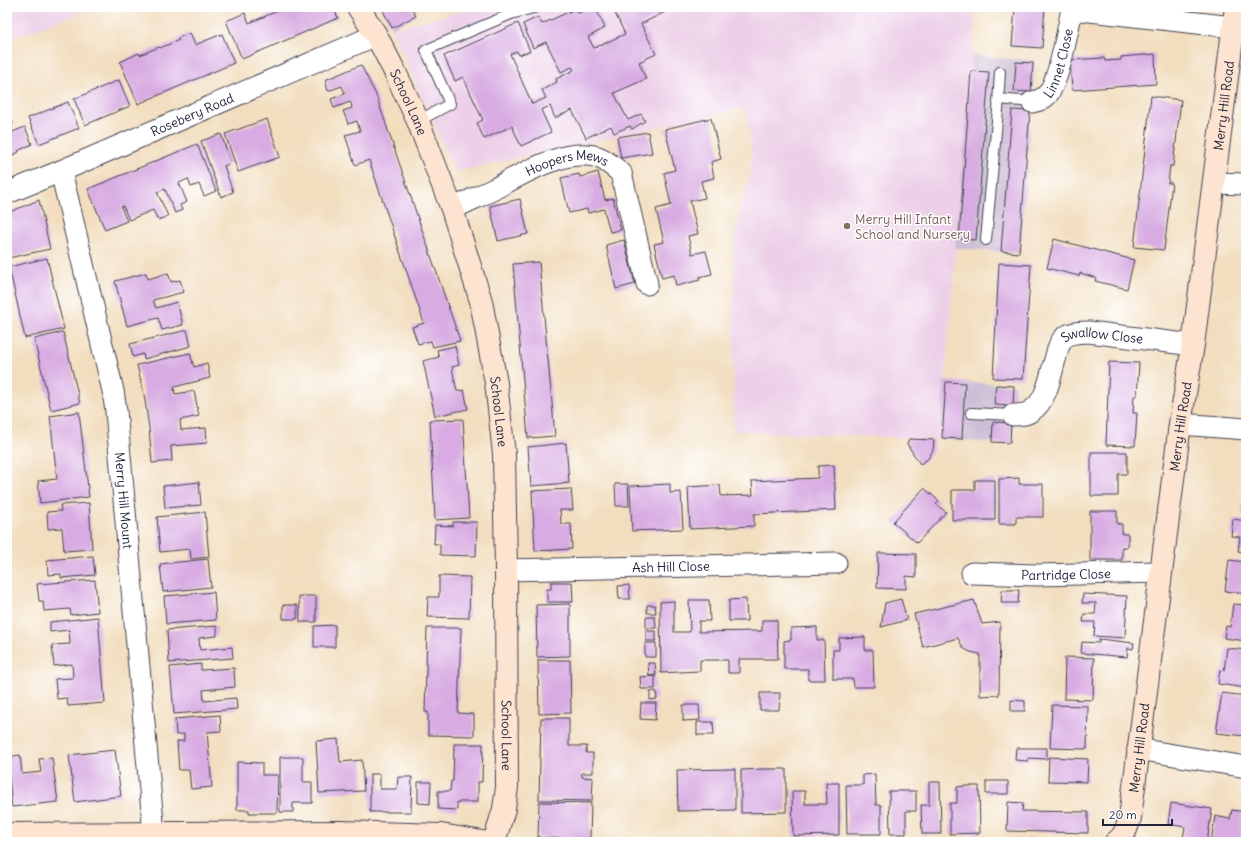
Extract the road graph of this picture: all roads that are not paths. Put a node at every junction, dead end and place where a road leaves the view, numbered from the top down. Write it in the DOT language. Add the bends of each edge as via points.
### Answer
graph roads {
  1 [pos="358,7"];
  2 [pos="537,7"];
  3 [pos="1235,17"];
  4 [pos="376,35"];
  5 [pos="1000,72"];
  6 [pos="1032,102"];
  7 [pos="998,103"];
  8 [pos="418,121"];
  9 [pos="61,171"];
  10 [pos="1214,183"];
  11 [pos="1246,184"];
  12 [pos="7,193"];
  13 [pos="452,209"];
  14 [pos="986,240"];
  15 [pos="647,284"];
  16 [pos="1193,345"];
  17 [pos="972,412"];
  18 [pos="1014,416"];
  19 [pos="1180,424"];
  20 [pos="1246,429"];
  21 [pos="836,563"];
  22 [pos="506,570"];
  23 [pos="1160,572"];
  24 [pos="972,573"];
  25 [pos="1138,749"];
  26 [pos="1246,768"];
  27 [pos="7,834"];
  28 [pos="154,834"];
  29 [pos="483,842"];
  30 [pos="494,842"];
  31 [pos="1116,842"];
  1 -- 4 [label="street, School Lane"];
  2 -- 8 [label="lane" via="511,14 426,50 450,104"];
  3 -- 6 [label="street, Linnet Close" via="1072,9 1055,82 1046,96"];
  3 -- 10 [label="street, Merry Hill Road"];
  4 -- 8 [label="street, School Lane"];
  4 -- 9 [label="street, Rosebery Road"];
  5 -- 7 [label="lane"];
  6 -- 7 [label="lane" via="999,99"];
  7 -- 14 [label="lane"];
  8 -- 13 [label="street, School Lane"];
  9 -- 12 [label="street, Rosebery Road"];
  9 -- 28 [label="street, Merry Hill Mount" via="116,411"];
  10 -- 11 [label="street"];
  10 -- 16 [label="street, Merry Hill Road"];
  13 -- 15 [label="street, Hoopers Mews" via="540,165 572,156 599,157 621,173"];
  13 -- 22 [label="street, School Lane" via="481,301 496,383 504,454"];
  16 -- 18 [label="street, Swallow Close" via="1076,332 1065,338 1058,350 1044,398 1031,411"];
  16 -- 19 [label="street, Merry Hill Road"];
  17 -- 18 [label="lane"];
  19 -- 20 [label="street"];
  19 -- 23 [label="street, Merry Hill Road"];
  21 -- 22 [label="street, Ash Hill Close"];
  22 -- 30 [label="street, School Lane" via="507,787 504,809"];
  23 -- 24 [label="street, Partridge Close"];
  23 -- 25 [label="street, Merry Hill Road"];
  25 -- 26 [label="street"];
  25 -- 31 [label="street, Merry Hill Road" via="1130,818 1126,831"];
  27 -- 28 [label="street"];
  28 -- 29 [label="street" via="342,832 441,835"];
}
